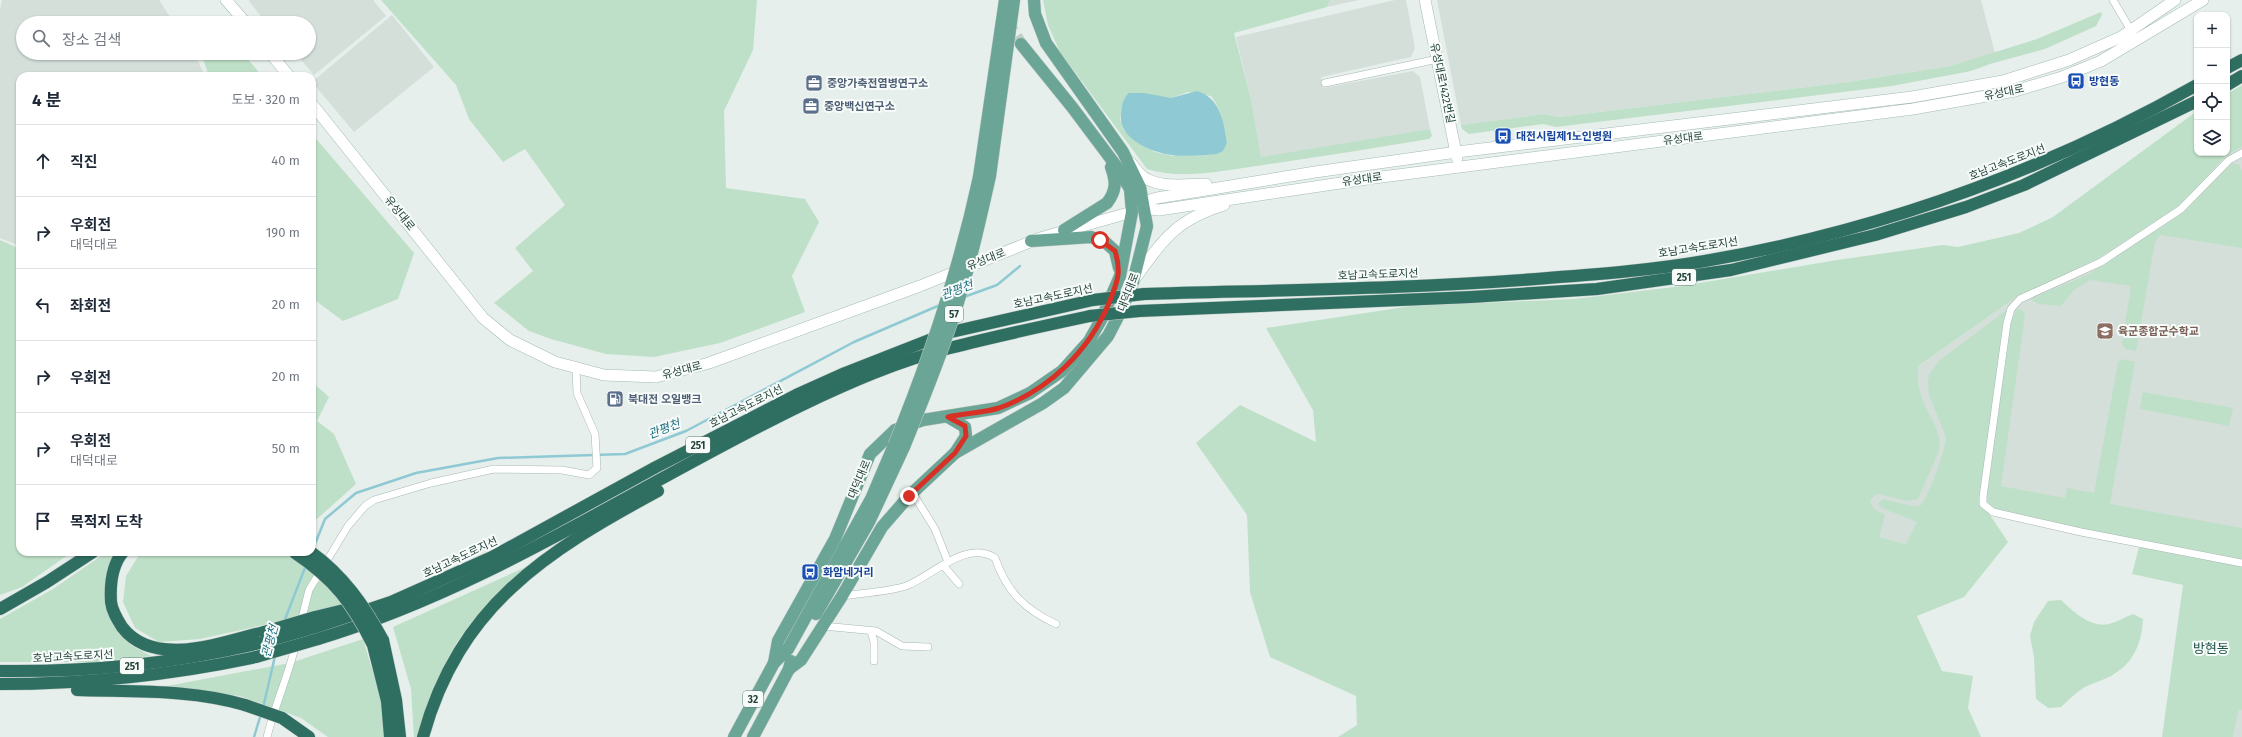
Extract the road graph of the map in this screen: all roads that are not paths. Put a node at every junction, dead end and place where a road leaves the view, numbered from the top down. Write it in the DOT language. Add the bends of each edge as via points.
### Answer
graph roads {
  1 [pos="226,0"];
  2 [pos="1005,0"];
  3 [pos="1014,0"];
  4 [pos="1034,0"];
  5 [pos="1424,0"];
  6 [pos="2113,0"];
  7 [pos="2175,0"];
  8 [pos="2203,0"];
  9 [pos="240,16"];
  10 [pos="2131,30"];
  11 [pos="2137,41"];
  12 [pos="1021,44"];
  13 [pos="276,60"];
  14 [pos="1438,60"];
  15 [pos="2242,60"];
  16 [pos="2230,66"];
  17 [pos="286,72"];
  18 [pos="2242,76"];
  19 [pos="2230,82"];
  20 [pos="1325,83"];
  21 [pos="2194,88"];
  22 [pos="2194,102"];
  23 [pos="316,109"];
  24 [pos="1123,152"];
  25 [pos="1457,152"];
  26 [pos="2242,153"];
  27 [pos="1106,154"];
  28 [pos="1458,167"];
  29 [pos="985,177"];
  30 [pos="1235,185"];
  31 [pos="1257,195"];
  32 [pos="1137,210"];
  33 [pos="1064,230"];
  34 [pos="1031,241"];
  35 [pos="1124,260"];
  36 [pos="1120,276"];
  37 [pos="1133,282"];
  38 [pos="576,368"];
  39 [pos="800,406"];
  40 [pos="948,417"];
  41 [pos="899,446"];
  42 [pos="955,453"];
  43 [pos="912,492"];
  44 [pos="316,555"];
  45 [pos="87,556"];
  46 [pos="120,556"];
  47 [pos="301,556"];
  48 [pos="946,563"];
  49 [pos="2242,563"];
  50 [pos="959,584"];
  51 [pos="842,596"];
  52 [pos="0,609"];
  53 [pos="1056,624"];
  54 [pos="824,626"];
  55 [pos="316,628"];
  56 [pos="871,631"];
  57 [pos="262,637"];
  58 [pos="378,642"];
  59 [pos="928,647"];
  60 [pos="874,661"];
  61 [pos="774,662"];
  62 [pos="789,669"];
  63 [pos="0,671"];
  64 [pos="0,685"];
  65 [pos="266,737"];
  66 [pos="309,737"];
  67 [pos="390,737"];
  68 [pos="400,737"];
  69 [pos="423,737"];
  70 [pos="734,737"];
  71 [pos="753,737"];
  1 -- 9 [label="main road"];
  2 -- 29 [label="main road, 57"];
  3 -- 29 [label="main road, 57"];
  4 -- 24 [label="main road" via="1035,14 1046,43"];
  5 -- 14 [label="main road, 유성대로1422번길"];
  6 -- 10 [label="street"];
  7 -- 10 [label="main road, 유성대로"];
  8 -- 11 [label="main road, 유성대로 / 32"];
  10 -- 11 [label="street"];
  10 -- 25 [label="main road, 유성대로" via="2122,37 2069,60 2003,81 1912,97"];
  11 -- 28 [label="main road, 유성대로 / 32" via="2101,62 2015,91 1913,109"];
  12 -- 27 [label="main road" via="1050,77"];
  13 -- 17 [label="main road"];
  14 -- 20 [label="street"];
  14 -- 25 [label="main road, 유성대로1422번길"];
  15 -- 16 [label="highway"];
  18 -- 19 [label="highway"];
  21 -- 55 [label="highway, 호남고속도로지선 / 251, bridge" via="2062,154 1962,193 1880,220 1791,244 1704,261 1614,273 1476,284 1144,294 1093,300 947,333 796,395 656,467 504,550 414,592 397,593"];
  22 -- 39 [label="highway, 251, bridge" via="2037,179 1966,207 1875,235 1731,270 1597,289 1140,311 1090,316 948,348 899,364"];
  23 -- 38 [label="main road, 유성대로" via="483,318 510,340 555,362"];
  24 -- 30 [label="main road" via="1139,174 1155,182"];
  24 -- 32 [label="main road" via="1140,187"];
  25 -- 28 [label="main road, 유성대로1422번길"];
  25 -- 30 [label="main road, 유성대로"];
  26 -- 49 [label="street" via="2229,160 2181,209 2101,262 2020,299 2011,309 1983,497 1983,504 1993,512"];
  27 -- 32 [label="main road" via="1130,189"];
  27 -- 33 [label="main road" via="1116,180 1112,197 1107,203"];
  28 -- 31 [label="main road, 유성대로 / 32"];
  29 -- 41 [label="main road, 57, bridge" via="948,301"];
  30 -- 32 [label="main road, 유성대로" via="1157,198"];
  31 -- 32 [label="main road, 유성대로 / 32" via="1160,210"];
  31 -- 37 [label="main road, 32" via="1222,206 1183,223 1161,242"];
  32 -- 33 [label="main road, 유성대로"];
  32 -- 35 [label="main road, 대덕대로 / 32"];
  32 -- 37 [label="main road, 대덕대로" via="1147,226"];
  33 -- 34 [label="main road, 유성대로"];
  34 -- 36 [label="main road" via="1090,237 1100,240 1115,251"];
  34 -- 38 [label="main road, 유성대로" via="920,286 709,363 656,377 604,375"];
  35 -- 36 [label="main road, 대덕대로 / 32"];
  35 -- 37 [label="main road" via="1132,256 1135,262"];
  36 -- 40 [label="main road, 대덕대로 / 32" via="1090,341 1062,371 1030,393 998,408"];
  37 -- 42 [label="main road, 대덕대로 / 32" via="1108,336 1064,388 1044,403"];
  38 -- 65 [label="street" via="577,393 595,434 597,468 589,475 562,470 494,469 424,485 374,500 365,506 348,526 309,590 290,666"];
  39 -- 55 [label="highway, 251" via="497,568 393,615"];
  39 -- 69 [label="highway" via="791,419 584,533 524,576 489,609 454,658 440,687"];
  40 -- 42 [label="main road" via="965,426 966,436"];
  40 -- 61 [label="main road, 대덕대로 / 32" via="922,420 895,430 870,454 835,539 778,641"];
  41 -- 61 [label="main road, 대덕대로 / 57" via="788,649"];
  41 -- 62 [label="main road, 대덕대로 / 57" via="869,522 792,655"];
  42 -- 43 [label="main road, 대덕대로 / 32"];
  43 -- 48 [label="street" via="935,529"];
  43 -- 51 [label="main road, 대덕대로 / 32" via="882,527"];
  44 -- 58 [label="highway, bridge" via="348,586 367,610"];
  45 -- 52 [label="highway"];
  46 -- 57 [label="highway" via="115,564 112,577 112,604 122,627 141,643 174,651"];
  47 -- 58 [label="highway, bridge" via="319,569 341,592"];
  48 -- 50 [label="street"];
  48 -- 51 [label="street" via="906,586"];
  48 -- 53 [label="street" via="977,552 992,557 1012,594 1035,614"];
  51 -- 54 [label="main road, 대덕대로 / 32"];
  54 -- 56 [label="street"];
  54 -- 62 [label="main road, 대덕대로 / 32" via="801,660"];
  55 -- 57 [label="highway, bridge"];
  55 -- 64 [label="highway, 251, bridge" via="256,657 153,676 94,682"];
  56 -- 59 [label="street" via="883,634 902,646"];
  56 -- 60 [label="street"];
  57 -- 63 [label="highway, 호남고속도로지선 / 251" via="212,654 152,664 91,670"];
  58 -- 67 [label="highway"];
  58 -- 68 [label="highway" via="396,700"];
  61 -- 70 [label="main road, 대덕대로 / 32"];
  62 -- 71 [label="main road, 대덕대로 / 32"];
  64 -- 66 [label="highway, bridge" via="192,694 225,699 282,718"];
}
